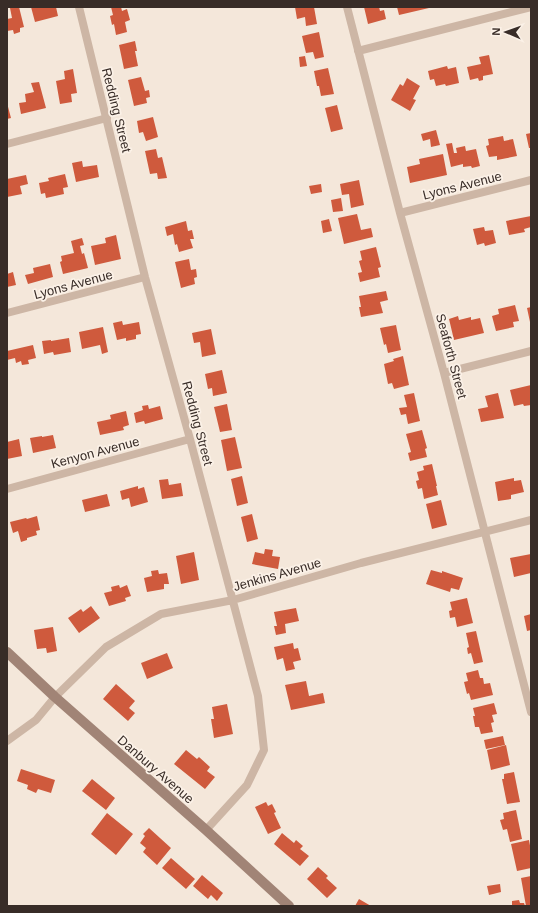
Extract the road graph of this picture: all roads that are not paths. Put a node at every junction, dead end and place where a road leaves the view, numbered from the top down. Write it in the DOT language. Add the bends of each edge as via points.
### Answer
graph roads {
  1 [pos="79,7"];
  2 [pos="347,7"];
  3 [pos="531,7"];
  4 [pos="358,51"];
  5 [pos="107,118"];
  6 [pos="7,144"];
  7 [pos="531,180"];
  8 [pos="400,213"];
  9 [pos="145,277"];
  10 [pos="7,313"];
  11 [pos="531,351"];
  12 [pos="444,373"];
  13 [pos="190,439"];
  14 [pos="7,489"];
  15 [pos="531,520"];
  16 [pos="484,532"];
  17 [pos="233,600"];
  18 [pos="7,652"];
  19 [pos="528,692"];
  20 [pos="55,698"];
  21 [pos="531,712"];
  22 [pos="7,741"];
  23 [pos="206,830"];
  24 [pos="289,906"];
  1 -- 5 [label="street, Redding Street"];
  2 -- 4 [label="street, Seaforth Street"];
  3 -- 4 [label="street"];
  4 -- 8 [label="street, Seaforth Street"];
  5 -- 6 [label="street"];
  5 -- 9 [label="street, Redding Street"];
  7 -- 8 [label="street, Lyons Avenue"];
  8 -- 12 [label="street, Seaforth Street"];
  9 -- 10 [label="street, Lyons Avenue"];
  9 -- 13 [label="street, Redding Street"];
  11 -- 12 [label="street"];
  12 -- 16 [label="street, Seaforth Street"];
  13 -- 14 [label="street, Kenyon Avenue"];
  13 -- 17 [label="street, Redding Street"];
  15 -- 16 [label="street, Jenkins Avenue"];
  16 -- 17 [label="street, Jenkins Avenue" via="361,562"];
  16 -- 19 [label="street, Seaforth Street"];
  17 -- 20 [label="street, Jenkins Avenue" via="161,614 106,647"];
  17 -- 23 [label="street, Redding Street" via="258,696 264,750 247,785"];
  18 -- 20 [label="street, Danbury Avenue"];
  19 -- 21 [label="street, Seaforth Street"];
  20 -- 22 [label="street, Jenkins Avenue" via="36,720"];
  20 -- 23 [label="street, Danbury Avenue"];
  23 -- 24 [label="street, Danbury Avenue"];
}
